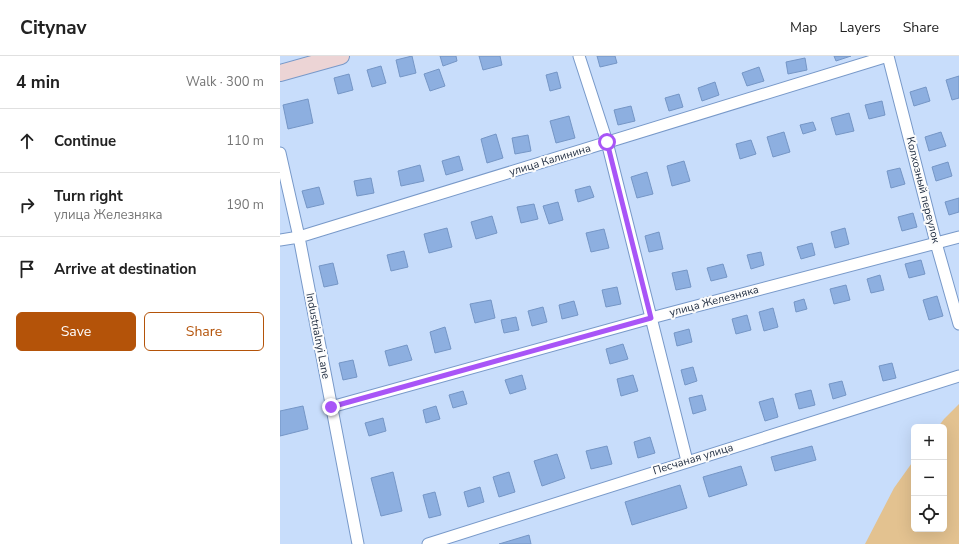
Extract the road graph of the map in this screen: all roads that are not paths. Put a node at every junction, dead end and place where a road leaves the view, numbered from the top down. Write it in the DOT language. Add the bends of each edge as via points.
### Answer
graph roads {
  1 [pos="341,56"];
  2 [pos="579,56"];
  3 [pos="888,56"];
  4 [pos="280,73"];
  5 [pos="607,142"];
  6 [pos="280,153"];
  7 [pos="299,237"];
  8 [pos="959,237"];
  9 [pos="280,240"];
  10 [pos="936,243"];
  11 [pos="651,318"];
  12 [pos="959,324"];
  13 [pos="959,376"];
  14 [pos="331,407"];
  15 [pos="687,461"];
  16 [pos="358,544"];
  17 [pos="428,544"];
  1 -- 4 [label="main road"];
  2 -- 5 [label="street"];
  3 -- 5 [label="street, улица Калинина"];
  3 -- 10 [label="street, Колхозный переулок"];
  5 -- 7 [label="street, улица Калинина"];
  5 -- 11 [label="street"];
  6 -- 7 [label="street, Industrialnyi Lane"];
  7 -- 9 [label="street, улица Калинина"];
  7 -- 14 [label="street, Industrialnyi Lane"];
  8 -- 10 [label="street, улица Железняка"];
  10 -- 11 [label="street, улица Железняка"];
  10 -- 12 [label="street, Колхозный переулок"];
  11 -- 14 [label="street, улица Железняка"];
  11 -- 15 [label="street"];
  13 -- 15 [label="street, Песчаная улица"];
  14 -- 16 [label="street, Industrialnyi Lane"];
  15 -- 17 [label="street, Песчаная улица"];
}
